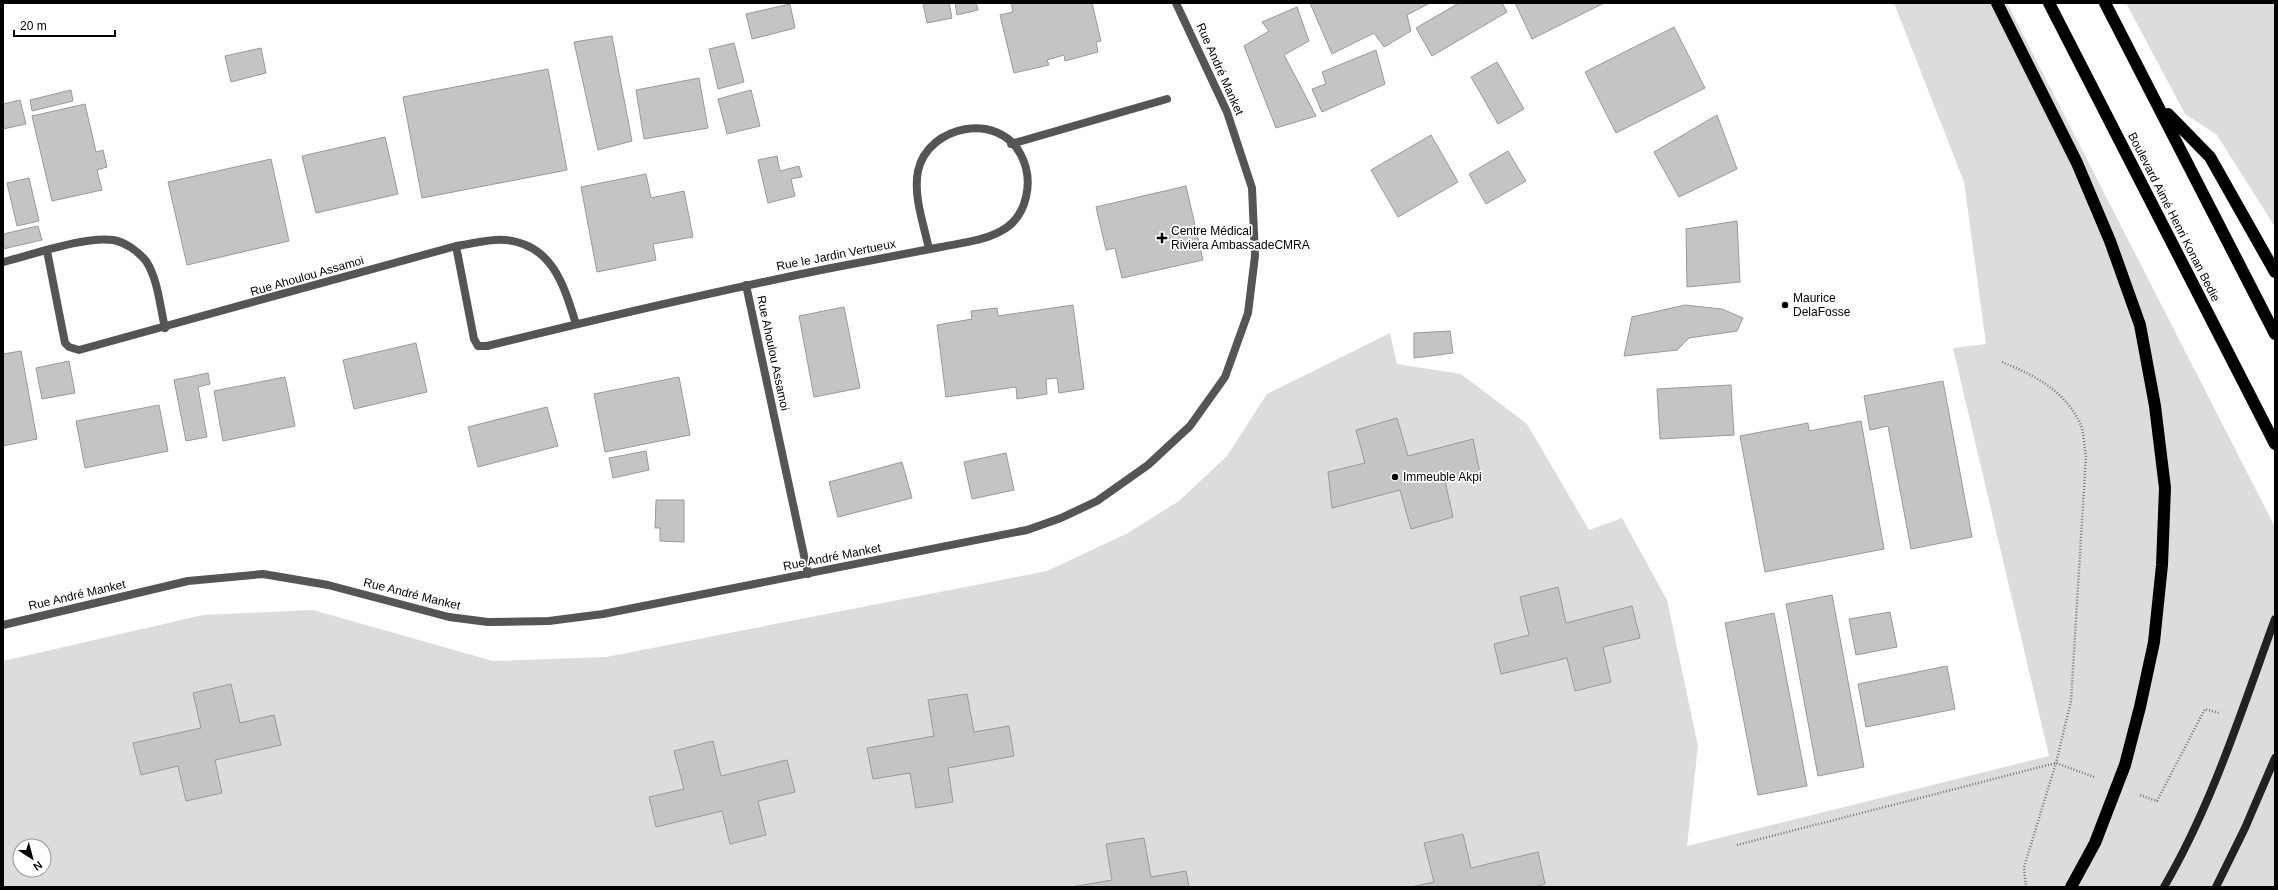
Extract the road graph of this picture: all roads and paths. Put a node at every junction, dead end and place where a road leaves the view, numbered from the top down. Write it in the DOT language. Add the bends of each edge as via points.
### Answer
graph roads {
  1 [pos="1176,3"];
  2 [pos="1997,3"];
  3 [pos="2049,3"];
  4 [pos="2105,3"];
  5 [pos="1167,99"];
  6 [pos="2161,108"];
  7 [pos="1011,144"];
  8 [pos="456,246"];
  9 [pos="929,249"];
  10 [pos="46,251"];
  11 [pos="3,262"];
  12 [pos="2275,272"];
  13 [pos="746,285"];
  14 [pos="576,324"];
  15 [pos="164,328"];
  16 [pos="2275,334"];
  17 [pos="2002,362"];
  18 [pos="2275,444"];
  19 [pos="808,574"];
  20 [pos="2275,619"];
  21 [pos="3,625"];
  22 [pos="2205,709"];
  23 [pos="2275,758"];
  24 [pos="2056,763"];
  25 [pos="2157,801"];
  26 [pos="1737,845"];
  27 [pos="2026,887"];
  28 [pos="2071,887"];
  29 [pos="2164,887"];
  30 [pos="2216,887"];
  1 -- 19 [label="street, Rue André Manket" via="1227,112 1252,188 1255,256 1248,313 1225,377 1190,426 1148,465 1097,501 1027,530"];
  2 -- 28 [label="highway" via="2077,163 2110,241 2140,325 2155,406 2165,488 2162,565 2154,642 2140,707 2125,765 2096,843"];
  3 -- 18 [label="highway, Boulevard Aimé Henri Konan Bedie"];
  4 -- 6 [label="highway"];
  5 -- 7 [label="street"];
  6 -- 12 [label="highway" via="2210,156"];
  6 -- 16 [label="highway"];
  7 -- 9 [label="street, Rue le Jardin Vertueux" via="1020,153 1028,174 1027,196 1018,216 1002,231 982,238"];
  7 -- 9 [label="street, Rue le Jardin Vertueux" via="1005,138 985,129 963,128 943,136 927,151 918,171 918,193"];
  8 -- 14 [label="street, Rue Ahoulou Assamoi" via="505,240 527,245 553,266 564,284"];
  8 -- 14 [label="street, Rue Ahoulou Assamoi" via="474,339 478,346"];
  8 -- 15 [label="street, Rue Ahoulou Assamoi"];
  9 -- 13 [label="street, Rue le Jardin Vertueux"];
  10 -- 11 [label="street"];
  10 -- 15 [label="street" via="93,240 113,240 132,247 146,261 154,279"];
  10 -- 15 [label="street, Rue Ahoulou Assamoi" via="65,343 69,347 79,350"];
  13 -- 14 [label="street, Rue Ahoulou Assamoi"];
  13 -- 19 [label="street, Rue Ahoulou Assamoi"];
  17 -- 24 [label="path" via="2035,375 2064,399 2080,424 2086,456 2071,701"];
  19 -- 21 [label="street, Rue André Manket" via="603,614 548,621 496,622 449,617 328,585 263,574 188,581"];
  20 -- 29 [label="main road" via="2225,760 2180,860"];
  22 -- 25 [label="path"];
  23 -- 30 [label="main road"];
  24 -- 26 [label="path"];
  24 -- 27 [label="path" via="2024,867"];
}
